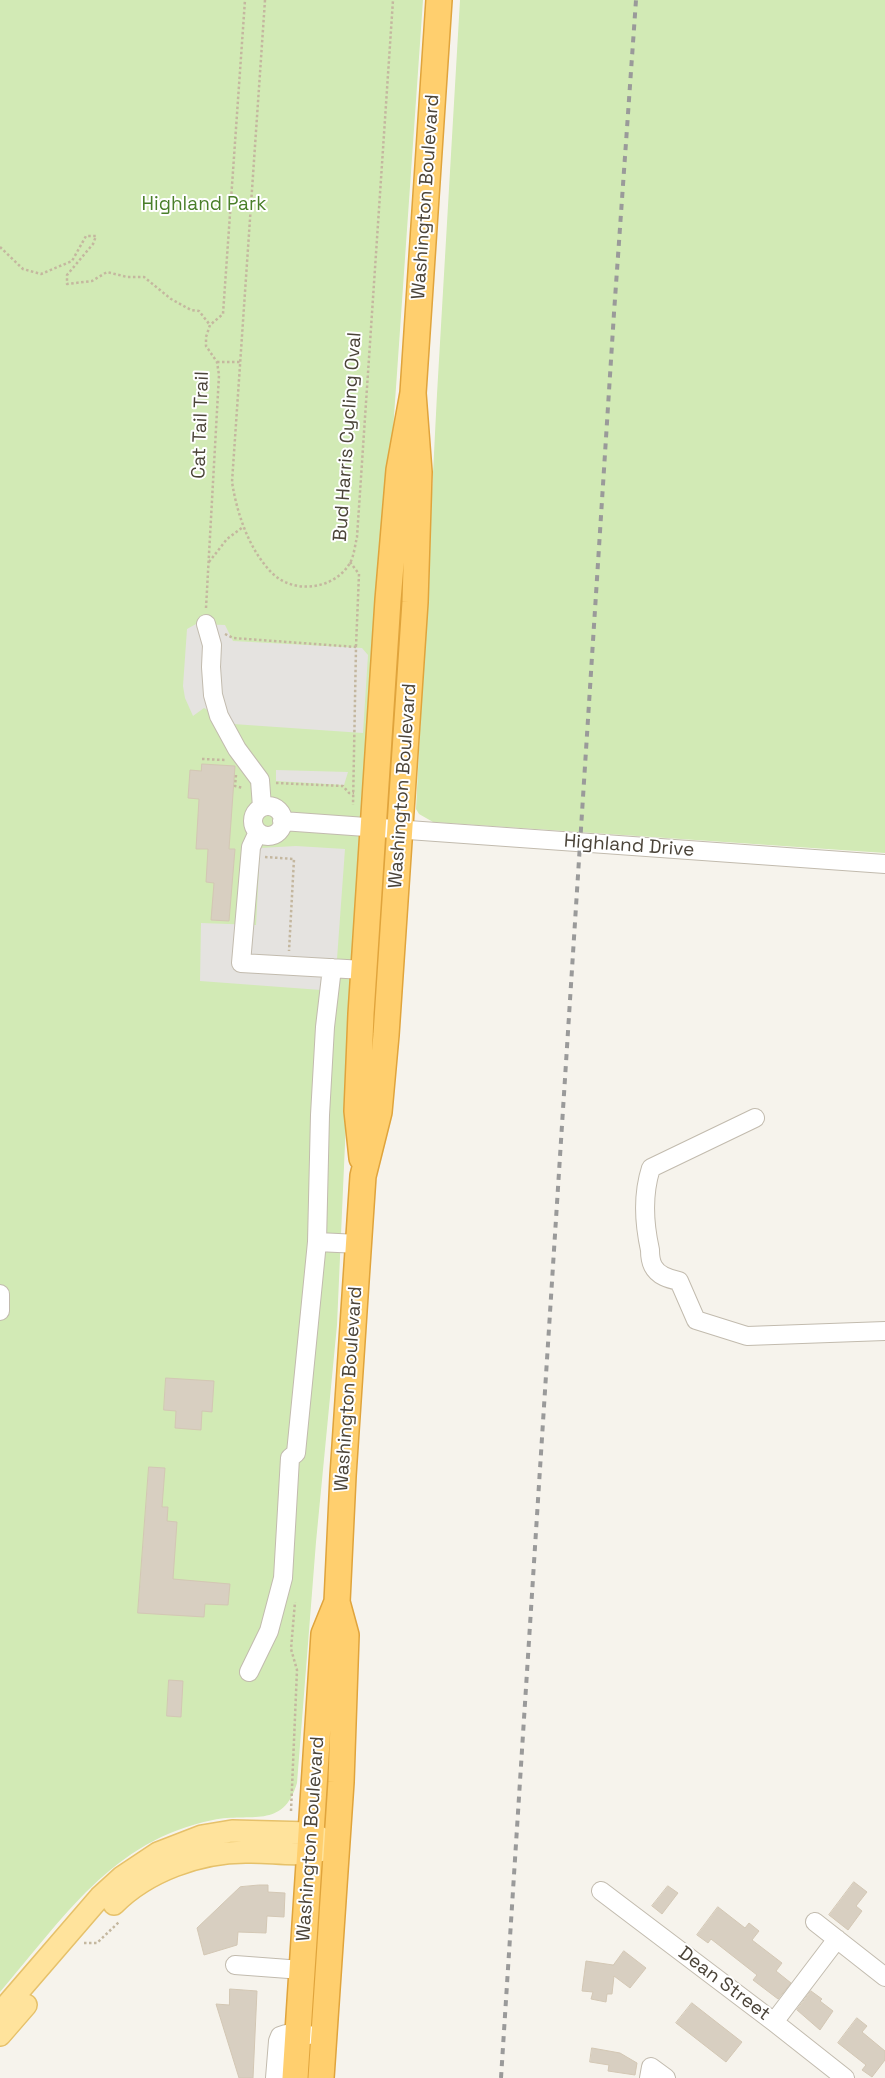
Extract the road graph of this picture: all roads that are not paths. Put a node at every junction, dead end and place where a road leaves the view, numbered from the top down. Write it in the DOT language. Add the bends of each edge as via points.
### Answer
graph roads {
  1 [pos="439,0"];
  2 [pos="413,393"];
  3 [pos="206,624"];
  4 [pos="262,807"];
  5 [pos="282,822"];
  6 [pos="363,827"];
  7 [pos="400,829"];
  8 [pos="258,832"];
  9 [pos="885,864"];
  10 [pos="332,968"];
  11 [pos="364,970"];
  12 [pos="755,1118"];
  13 [pos="363,1176"];
  14 [pos="317,1242"];
  15 [pos="359,1244"];
  16 [pos="0,1294"];
  17 [pos="0,1311"];
  18 [pos="885,1331"];
  19 [pos="337,1602"];
  20 [pos="249,1672"];
  21 [pos="304,1840"];
  22 [pos="336,1845"];
  23 [pos="601,1892"];
  24 [pos="815,1922"];
  25 [pos="837,1939"];
  26 [pos="234,1965"];
  27 [pos="302,1970"];
  28 [pos="885,1976"];
  29 [pos="0,2013"];
  30 [pos="774,2022"];
  31 [pos="298,2034"];
  32 [pos="0,2035"];
  33 [pos="324,2037"];
  34 [pos="650,2072"];
  35 [pos="275,2078"];
  36 [pos="295,2078"];
  37 [pos="321,2078"];
  38 [pos="666,2078"];
  39 [pos="845,2078"];
  1 -- 2 [label="highway, Washington Boulevard"];
  2 -- 6 [label="highway, Washington Boulevard" via="399,470"];
  2 -- 7 [label="highway, Washington Boulevard" via="419,472 415,602"];
  3 -- 4 [label="street" via="212,645 213,694 218,716 260,780"];
  4 -- 5 [label="street" via="272,807 280,812"];
  4 -- 8 [label="street" via="254,816"];
  5 -- 6 [label="street, Highland Drive"];
  5 -- 8 [label="street" via="276,833"];
  6 -- 7 [label="street, Highland Drive"];
  6 -- 11 [label="highway, Washington Boulevard"];
  7 -- 9 [label="street, Highland Drive"];
  7 -- 13 [label="highway, Washington Boulevard" via="379,1112"];
  8 -- 10 [label="street" via="251,847 241,963"];
  10 -- 11 [label="street"];
  10 -- 14 [label="street" via="320,1115"];
  11 -- 13 [label="highway, Washington Boulevard" via="357,1111"];
  12 -- 18 [label="street" via="651,1168 644,1207 653,1266 664,1278 679,1281 696,1320 747,1336"];
  13 -- 15 [label="highway, Washington Boulevard"];
  14 -- 15 [label="street"];
  14 -- 20 [label="street" via="296,1453 290,1458 283,1578 269,1631"];
  15 -- 19 [label="highway, Washington Boulevard"];
  16 -- 17 [label="street"];
  19 -- 21 [label="highway, Washington Boulevard" via="324,1634"];
  19 -- 22 [label="highway, Washington Boulevard" via="346,1635"];
  21 -- 22 [label="main road"];
  21 -- 27 [label="highway, Washington Boulevard"];
  21 -- 29 [label="main road" via="247,1830 218,1833 186,1841 145,1860 100,1897"];
  21 -- 32 [label="main road" via="207,1856 148,1878 111,1907"];
  22 -- 33 [label="highway, Washington Boulevard"];
  23 -- 30 [label="street, Dean Street"];
  24 -- 25 [label="street"];
  25 -- 28 [label="street"];
  25 -- 30 [label="street"];
  26 -- 27 [label="street"];
  27 -- 31 [label="highway, Washington Boulevard"];
  30 -- 39 [label="street, Dean Street"];
  31 -- 33 [label="street"];
  31 -- 35 [label="street" via="280,2036"];
  31 -- 36 [label="highway, Washington Boulevard"];
  33 -- 37 [label="highway, Washington Boulevard"];
  34 -- 38 [label="street"];
}
